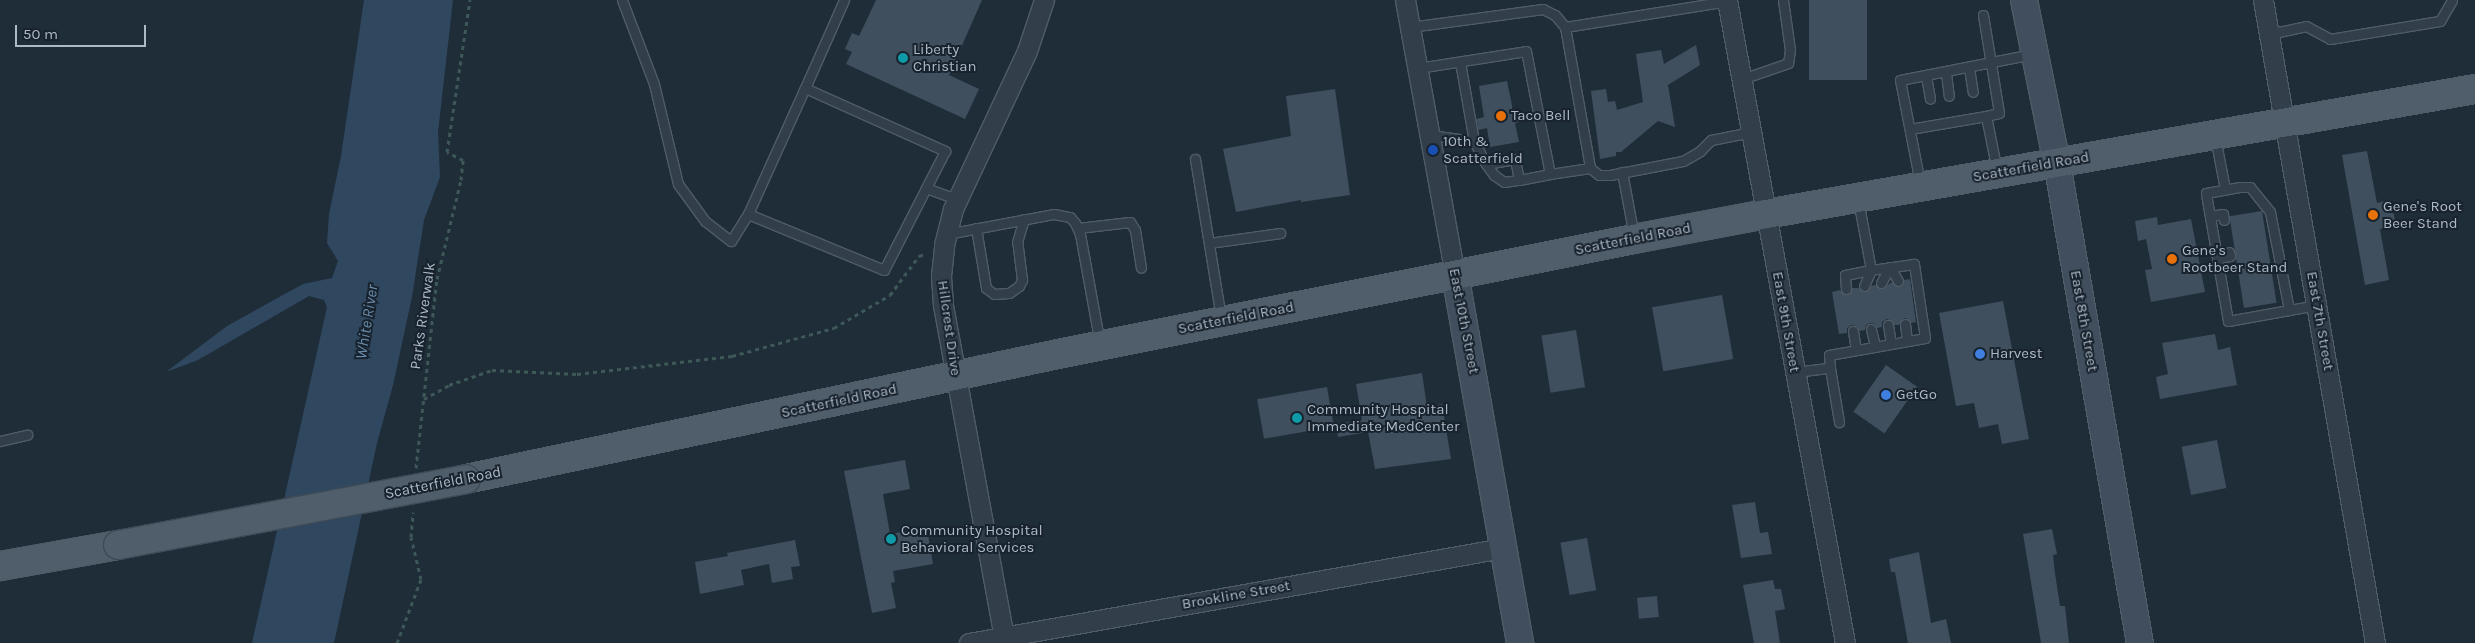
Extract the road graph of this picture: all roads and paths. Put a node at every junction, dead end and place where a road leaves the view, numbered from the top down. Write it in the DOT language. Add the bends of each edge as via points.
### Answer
graph roads {
  1 [pos="470,0"];
  2 [pos="622,0"];
  3 [pos="844,0"];
  4 [pos="1044,0"];
  5 [pos="1405,0"];
  6 [pos="1783,0"];
  7 [pos="2024,0"];
  8 [pos="2263,0"];
  9 [pos="2452,0"];
  10 [pos="1727,1"];
  11 [pos="1983,15"];
  12 [pos="1410,27"];
  13 [pos="1565,27"];
  14 [pos="2269,34"];
  15 [pos="2035,54"];
  16 [pos="1460,62"];
  17 [pos="1991,64"];
  18 [pos="1418,68"];
  19 [pos="1969,68"];
  20 [pos="1946,73"];
  21 [pos="1926,76"];
  22 [pos="1742,79"];
  23 [pos="805,88"];
  24 [pos="2475,89"];
  25 [pos="1973,92"];
  26 [pos="1949,96"];
  27 [pos="1930,98"];
  28 [pos="1980,115"];
  29 [pos="2285,122"];
  30 [pos="1910,129"];
  31 [pos="1752,132"];
  32 [pos="2215,134"];
  33 [pos="1430,135"];
  34 [pos="1474,141"];
  35 [pos="1195,159"];
  36 [pos="2057,163"];
  37 [pos="1486,164"];
  38 [pos="1590,168"];
  39 [pos="1622,172"];
  40 [pos="1997,173"];
  41 [pos="1550,174"];
  42 [pos="1519,180"];
  43 [pos="1921,187"];
  44 [pos="926,188"];
  45 [pos="2225,189"];
  46 [pos="1858,198"];
  47 [pos="957,199"];
  48 [pos="748,214"];
  49 [pos="1766,214"];
  50 [pos="2210,216"];
  51 [pos="1024,220"];
  52 [pos="2224,220"];
  53 [pos="976,228"];
  54 [pos="1078,228"];
  55 [pos="1280,233"];
  56 [pos="1634,239"];
  57 [pos="945,242"];
  58 [pos="1208,243"];
  59 [pos="2229,252"];
  60 [pos="2217,258"];
  61 [pos="1890,267"];
  62 [pos="1141,268"];
  63 [pos="1870,270"];
  64 [pos="1455,274"];
  65 [pos="1898,281"];
  66 [pos="1881,283"];
  67 [pos="1864,286"];
  68 [pos="1846,289"];
  69 [pos="2317,305"];
  70 [pos="2289,310"];
  71 [pos="1222,321"];
  72 [pos="1905,324"];
  73 [pos="1888,325"];
  74 [pos="1871,329"];
  75 [pos="1853,331"];
  76 [pos="1907,341"];
  77 [pos="1891,344"];
  78 [pos="1101,345"];
  79 [pos="1874,347"];
  80 [pos="1856,350"];
  81 [pos="1830,368"];
  82 [pos="1795,372"];
  83 [pos="956,376"];
  84 [pos="423,399"];
  85 [pos="1839,422"];
  86 [pos="27,435"];
  87 [pos="0,441"];
  88 [pos="416,470"];
  89 [pos="413,508"];
  90 [pos="1503,548"];
  91 [pos="0,566"];
  92 [pos="1005,640"];
  93 [pos="397,643"];
  94 [pos="969,643"];
  95 [pos="1520,643"];
  96 [pos="1845,643"];
  97 [pos="2140,643"];
  98 [pos="2375,643"];
  1 -- 84 [label="path, Parks Riverwalk" via="447,152 463,160 461,180 437,279"];
  2 -- 48 [label="lane" via="654,84 678,184 705,220 731,241"];
  3 -- 23 [label="lane"];
  4 -- 47 [label="street, Hillcrest Drive" via="1027,51"];
  5 -- 12 [label="street, East 10th Street"];
  6 -- 22 [label="lane" via="1790,50 1788,63"];
  7 -- 15 [label="street, East 8th Street"];
  8 -- 14 [label="street, East 7th Street"];
  9 -- 14 [label="lane" via="2440,21 2330,39 2306,26"];
  10 -- 13 [label="lane"];
  10 -- 22 [label="street, East 9th Street"];
  11 -- 17 [label="lane"];
  12 -- 13 [label="lane" via="1543,9 1555,15"];
  12 -- 18 [label="street, East 10th Street"];
  13 -- 38 [label="lane"];
  14 -- 29 [label="street, East 7th Street"];
  15 -- 17 [label="lane"];
  15 -- 36 [label="street, East 8th Street"];
  16 -- 18 [label="lane"];
  16 -- 34 [label="lane"];
  16 -- 41 [label="lane" via="1526,51"];
  17 -- 19 [label="lane"];
  17 -- 28 [label="lane" via="1999,113"];
  18 -- 33 [label="street, East 10th Street"];
  19 -- 20 [label="lane"];
  19 -- 25 [label="lane"];
  20 -- 21 [label="lane"];
  20 -- 26 [label="lane"];
  21 -- 27 [label="lane"];
  21 -- 30 [label="lane" via="1900,80"];
  22 -- 31 [label="street, East 9th Street"];
  23 -- 44 [label="lane" via="945,151"];
  23 -- 48 [label="lane"];
  24 -- 29 [label="main road, Scatterfield Road"];
  28 -- 30 [label="lane"];
  28 -- 40 [label="lane"];
  29 -- 32 [label="main road, Scatterfield Road"];
  29 -- 69 [label="street, East 7th Street"];
  30 -- 43 [label="lane"];
  31 -- 39 [label="lane" via="1711,140 1683,161"];
  31 -- 49 [label="street, East 9th Street"];
  32 -- 36 [label="main road, Scatterfield Road"];
  32 -- 45 [label="lane"];
  33 -- 34 [label="lane"];
  33 -- 64 [label="street, East 10th Street"];
  34 -- 37 [label="lane"];
  35 -- 58 [label="lane"];
  36 -- 40 [label="main road, Scatterfield Road"];
  36 -- 97 [label="street, East 8th Street"];
  37 -- 42 [label="lane" via="1504,182"];
  37 -- 42 [label="lane" via="1515,159"];
  38 -- 39 [label="lane" via="1599,175"];
  38 -- 41 [label="lane"];
  39 -- 56 [label="lane"];
  40 -- 43 [label="main road, Scatterfield Road"];
  41 -- 42 [label="lane"];
  43 -- 46 [label="main road, Scatterfield Road"];
  44 -- 47 [label="lane"];
  44 -- 48 [label="lane" via="884,270"];
  45 -- 50 [label="lane" via="2206,193"];
  45 -- 70 [label="lane" via="2250,187 2270,212"];
  46 -- 49 [label="main road, Scatterfield Road"];
  46 -- 63 [label="lane"];
  47 -- 57 [label="street, Hillcrest Drive"];
  49 -- 56 [label="main road, Scatterfield Road"];
  49 -- 82 [label="street, East 9th Street"];
  50 -- 52 [label="lane" via="2223,214"];
  50 -- 60 [label="lane"];
  51 -- 53 [label="lane"];
  51 -- 53 [label="lane" via="1017,242 1022,280 1009,293 994,294 986,288"];
  51 -- 54 [label="lane" via="1062,214 1070,217"];
  53 -- 57 [label="lane"];
  54 -- 62 [label="lane" via="1130,222 1135,230"];
  54 -- 78 [label="lane"];
  55 -- 58 [label="lane"];
  56 -- 64 [label="main road, Scatterfield Road"];
  57 -- 83 [label="street, Hillcrest Drive" via="941,276 943,305"];
  57 -- 84 [label="path" via="919,256 890,295 834,328 732,356 577,374 492,370 449,385"];
  58 -- 71 [label="lane"];
  59 -- 60 [label="lane" via="2230,256"];
  60 -- 70 [label="lane" via="2228,321"];
  61 -- 63 [label="lane"];
  61 -- 65 [label="lane"];
  61 -- 66 [label="lane"];
  61 -- 76 [label="lane" via="1914,264 1925,338"];
  63 -- 67 [label="lane"];
  63 -- 68 [label="lane" via="1845,275"];
  64 -- 71 [label="main road, Scatterfield Road"];
  64 -- 90 [label="street, East 10th Street"];
  69 -- 70 [label="lane"];
  69 -- 98 [label="street, East 7th Street"];
  71 -- 78 [label="main road, Scatterfield Road"];
  72 -- 76 [label="lane"];
  73 -- 77 [label="lane"];
  74 -- 79 [label="lane"];
  75 -- 80 [label="lane"];
  76 -- 77 [label="lane"];
  77 -- 79 [label="lane"];
  78 -- 83 [label="main road, Scatterfield Road"];
  79 -- 80 [label="lane"];
  80 -- 81 [label="lane" via="1828,355"];
  81 -- 82 [label="lane"];
  81 -- 85 [label="lane"];
  82 -- 96 [label="street, East 9th Street"];
  83 -- 91 [label="main road, Scatterfield Road, bridge" via="466,479"];
  83 -- 92 [label="street, Hillcrest Drive"];
  84 -- 88 [label="path, Parks Riverwalk"];
  86 -- 87 [label="lane"];
  89 -- 93 [label="path" via="411,537 421,579"];
  90 -- 92 [label="street, Brookline Street"];
  90 -- 95 [label="street, East 10th Street"];
  92 -- 94 [label="street, Brookline Street"];
}
